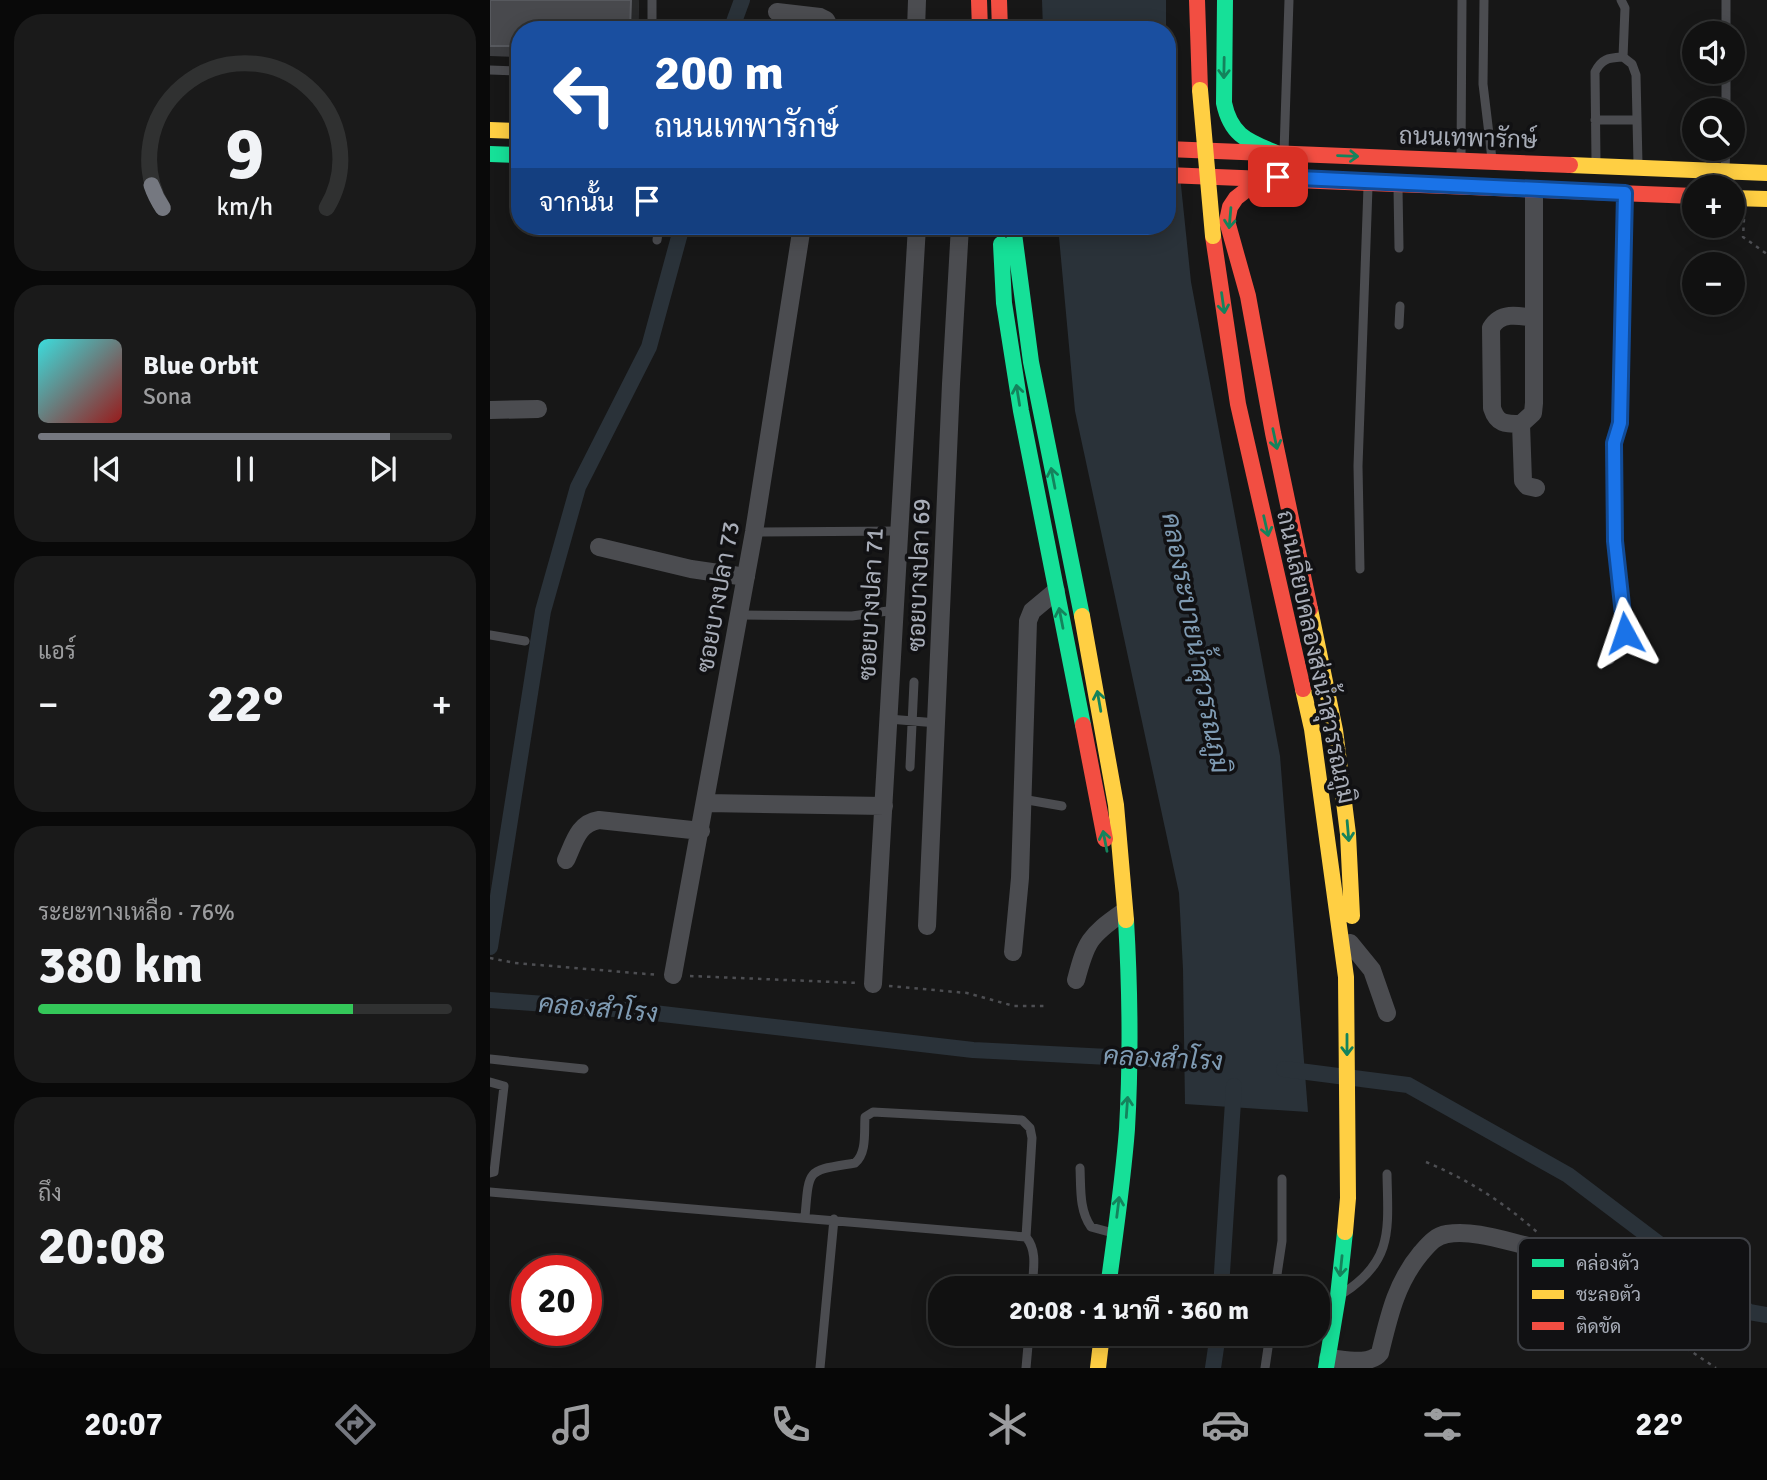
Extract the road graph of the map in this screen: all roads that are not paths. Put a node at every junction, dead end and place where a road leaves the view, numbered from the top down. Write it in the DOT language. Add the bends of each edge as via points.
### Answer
graph roads {
  1 [pos="652,0"];
  2 [pos="917,0"];
  3 [pos="979,0"];
  4 [pos="999,0"];
  5 [pos="1198,0"];
  6 [pos="1225,0"];
  7 [pos="1289,0"];
  8 [pos="1462,0"];
  9 [pos="1484,0"];
  10 [pos="1621,0"];
  11 [pos="1726,0"];
  12 [pos="777,12"];
  13 [pos="652,21"];
  14 [pos="825,21"];
  15 [pos="916,21"];
  16 [pos="980,21"];
  17 [pos="1000,21"];
  18 [pos="1726,21"];
  19 [pos="1623,57"];
  20 [pos="490,70"];
  21 [pos="511,71"];
  22 [pos="1595,120"];
  23 [pos="1637,120"];
  24 [pos="490,130"];
  25 [pos="511,131"];
  26 [pos="1176,149"];
  27 [pos="1280,153"];
  28 [pos="490,154"];
  29 [pos="511,155"];
  30 [pos="1461,161"];
  31 [pos="1726,161"];
  32 [pos="1492,162"];
  33 [pos="1596,166"];
  34 [pos="1638,168"];
  35 [pos="1726,172"];
  36 [pos="1767,173"];
  37 [pos="1176,174"];
  38 [pos="1278,177"];
  39 [pos="1368,181"];
  40 [pos="1398,183"];
  41 [pos="1534,189"];
  42 [pos="1625,193"];
  43 [pos="1682,195"];
  44 [pos="1745,198"];
  45 [pos="1767,199"];
  46 [pos="658,235"];
  47 [pos="801,235"];
  48 [pos="916,235"];
  49 [pos="959,235"];
  50 [pos="1000,235"];
  51 [pos="1014,235"];
  52 [pos="657,240"];
  53 [pos="1399,248"];
  54 [pos="1400,306"];
  55 [pos="1534,318"];
  56 [pos="1399,325"];
  57 [pos="538,409"];
  58 [pos="490,410"];
  59 [pos="1521,424"];
  60 [pos="1536,488"];
  61 [pos="900,531"];
  62 [pos="754,532"];
  63 [pos="599,548"];
  64 [pos="1360,569"];
  65 [pos="746,578"];
  66 [pos="1056,591"];
  67 [pos="895,610"];
  68 [pos="740,615"];
  69 [pos="490,635"];
  70 [pos="526,641"];
  71 [pos="1610,660"];
  72 [pos="914,682"];
  73 [pos="889,719"];
  74 [pos="912,720"];
  75 [pos="937,723"];
  76 [pos="910,767"];
  77 [pos="1023,799"];
  78 [pos="706,803"];
  79 [pos="884,806"];
  80 [pos="1062,806"];
  81 [pos="701,831"];
  82 [pos="566,860"];
  83 [pos="1122,914"];
  84 [pos="928,926"];
  85 [pos="1127,931"];
  86 [pos="1350,943"];
  87 [pos="1013,952"];
  88 [pos="1346,972"];
  89 [pos="673,975"];
  90 [pos="1076,980"];
  91 [pos="873,984"];
  92 [pos="1387,1013"];
  93 [pos="490,1059"];
  94 [pos="584,1069"];
  95 [pos="490,1082"];
  96 [pos="1080,1168"];
  97 [pos="490,1172"];
  98 [pos="1387,1174"];
  99 [pos="1282,1179"];
  100 [pos="490,1192"];
  101 [pos="805,1217"];
  102 [pos="834,1219"];
  103 [pos="1115,1234"];
  104 [pos="1026,1237"];
  105 [pos="1518,1243"];
  106 [pos="1033,1276"];
  107 [pos="1110,1276"];
  108 [pos="1277,1276"];
  109 [pos="1338,1296"];
  110 [pos="1028,1346"];
  111 [pos="1101,1346"];
  112 [pos="1268,1346"];
  113 [pos="1327,1363"];
  114 [pos="820,1368"];
  115 [pos="1026,1368"];
  116 [pos="1098,1368"];
  117 [pos="1265,1368"];
  1 -- 13 [label="lane"];
  2 -- 15 [label="street"];
  3 -- 16 [label="main road"];
  4 -- 17 [label="main road"];
  5 -- 88 [label="main road, ถนนเลียบคลองส่งน้ำสุวรรณภูมิ, one-way, bridge" via="1200,90 1213,236 1238,404 1312,729"];
  6 -- 27 [label="main road, one-way" via="1226,118 1240,135"];
  7 -- 27 [label="lane"];
  8 -- 30 [label="lane"];
  9 -- 32 [label="lane" via="1483,84"];
  10 -- 19 [label="lane" via="1625,8"];
  11 -- 18 [label="lane"];
  12 -- 14 [label="street"];
  19 -- 22 [label="lane" via="1608,58 1595,72"];
  19 -- 23 [label="lane" via="1636,75"];
  20 -- 21 [label="lane"];
  22 -- 23 [label="lane"];
  22 -- 33 [label="lane"];
  23 -- 34 [label="lane"];
  24 -- 25 [label="main road"];
  26 -- 27 [label="main road, ถนนเทพารักษ์"];
  27 -- 30 [label="main road, ถนนเทพารักษ์, one-way"];
  28 -- 29 [label="main road"];
  30 -- 32 [label="main road, ถนนเทพารักษ์"];
  31 -- 35 [label="lane"];
  32 -- 33 [label="main road, ถนนเทพารักษ์"];
  33 -- 34 [label="main road, ถนนเทพารักษ์"];
  34 -- 35 [label="main road, ถนนเทพารักษ์"];
  35 -- 36 [label="main road, ถนนเทพารักษ์"];
  37 -- 38 [label="main road, ถนนเทพารักษ์"];
  38 -- 39 [label="main road, ถนนเทพารักษ์"];
  38 -- 86 [label="main road, one-way" via="1236,198 1227,220 1248,296 1335,730 1351,866"];
  39 -- 40 [label="main road, ถนนเทพารักษ์"];
  39 -- 64 [label="lane" via="1358,467"];
  40 -- 41 [label="main road, ถนนเทพารักษ์"];
  40 -- 53 [label="lane"];
  41 -- 42 [label="main road, ถนนเทพารักษ์"];
  41 -- 55 [label="street"];
  42 -- 43 [label="main road, ถนนเทพารักษ์"];
  42 -- 71 [label="lane" via="1620,423 1614,443 1615,541 1625,633"];
  44 -- 45 [label="main road"];
  46 -- 52 [label="lane"];
  47 -- 62 [label="street, ซอยบางปลา 73"];
  48 -- 61 [label="street, ซอยบางปลา 71"];
  49 -- 75 [label="street, ซอยบางปลา 69"];
  66 -- 50 [label="main road, one-way" via="1004,303"];
  85 -- 51 [label="main road, one-way" via="1111,768 1032,366"];
  54 -- 56 [label="lane"];
  55 -- 59 [label="street" via="1533,413"];
  55 -- 59 [label="street" via="1503,317 1491,328 1492,408 1503,424"];
  57 -- 58 [label="street"];
  59 -- 60 [label="street" via="1523,481"];
  61 -- 62 [label="lane"];
  61 -- 67 [label="street, ซอยบางปลา 71"];
  62 -- 65 [label="street, ซอยบางปลา 73"];
  63 -- 65 [label="street"];
  65 -- 68 [label="street, ซอยบางปลา 73"];
  66 -- 77 [label="street" via="1027,621"];
  83 -- 66 [label="main road, one-way"];
  67 -- 68 [label="lane" via="852,616"];
  67 -- 73 [label="street, ซอยบางปลา 71"];
  68 -- 78 [label="street, ซอยบางปลา 73"];
  69 -- 70 [label="lane"];
  72 -- 74 [label="lane"];
  73 -- 74 [label="lane"];
  73 -- 79 [label="street, ซอยบางปลา 71"];
  74 -- 75 [label="lane"];
  74 -- 76 [label="lane"];
  75 -- 84 [label="street, ซอยบางปลา 69"];
  77 -- 80 [label="lane"];
  77 -- 87 [label="street"];
  78 -- 79 [label="street"];
  78 -- 81 [label="street, ซอยบางปลา 73"];
  79 -- 91 [label="street, ซอยบางปลา 71"];
  81 -- 82 [label="street" via="590,821 580,830"];
  81 -- 89 [label="street, ซอยบางปลา 73"];
  83 -- 85 [label="main road"];
  83 -- 90 [label="street" via="1089,940"];
  103 -- 85 [label="main road, one-way" via="1129,1080"];
  86 -- 88 [label="main road"];
  86 -- 92 [label="street" via="1372,970"];
  88 -- 109 [label="main road, ถนนเลียบคลองส่งน้ำสุวรรณภูมิ, one-way" via="1348,1198"];
  93 -- 94 [label="lane"];
  95 -- 97 [label="lane" via="504,1086 494,1172"];
  96 -- 103 [label="lane" via="1086,1220 1091,1227"];
  98 -- 109 [label="lane" via="1386,1238 1378,1260 1360,1282"];
  99 -- 108 [label="lane"];
  100 -- 101 [label="lane"];
  101 -- 102 [label="lane"];
  101 -- 104 [label="lane" via="811,1174 860,1160 869,1114 1022,1120 1032,1138"];
  102 -- 104 [label="lane"];
  102 -- 114 [label="lane"];
  103 -- 107 [label="main road"];
  104 -- 106 [label="lane" via="1034,1259"];
  105 -- 113 [label="street" via="1461,1233 1436,1237 1409,1268 1395,1296 1376,1358"];
  109 -- 113 [label="main road, ถนนเลียบคลองส่งน้ำสุวรรณภูมิ"];
  110 -- 115 [label="lane"];
  111 -- 116 [label="main road"];
  112 -- 117 [label="lane"];
}
